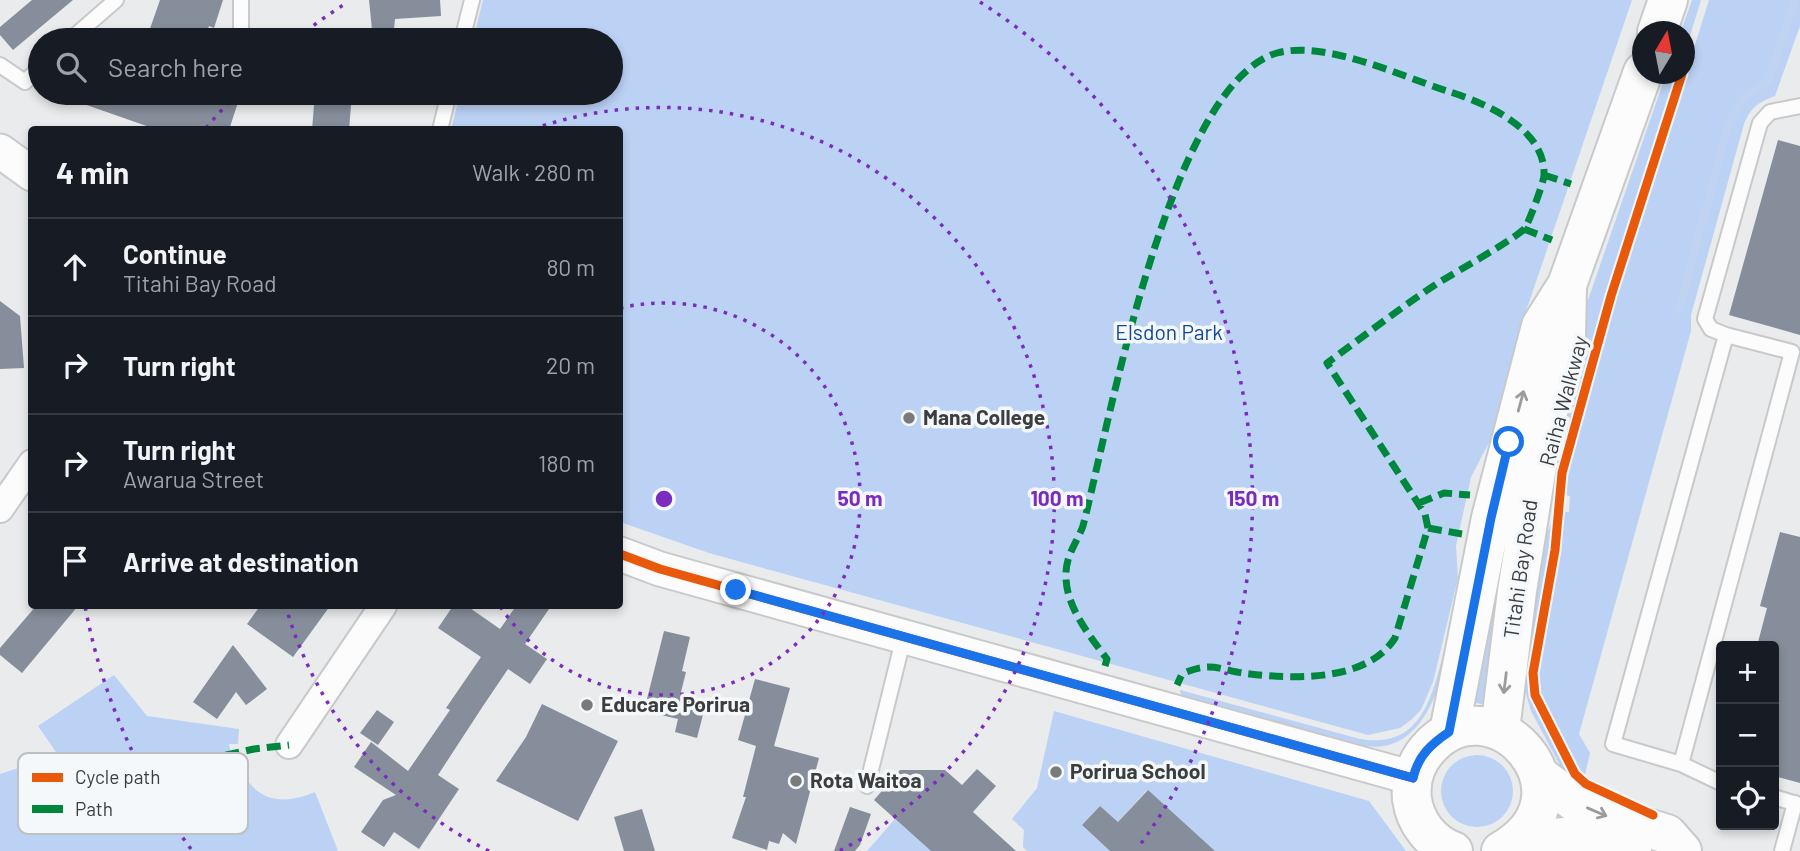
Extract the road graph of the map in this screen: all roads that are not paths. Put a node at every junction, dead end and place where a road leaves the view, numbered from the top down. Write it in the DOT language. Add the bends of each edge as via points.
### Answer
graph roads {
  1 [pos="116,0"];
  2 [pos="242,0"];
  3 [pos="472,0"];
  4 [pos="1668,0"];
  5 [pos="1661,21"];
  6 [pos="84,28"];
  7 [pos="241,28"];
  8 [pos="465,28"];
  9 [pos="0,65"];
  10 [pos="28,79"];
  11 [pos="1639,84"];
  12 [pos="446,105"];
  13 [pos="1800,106"];
  14 [pos="441,126"];
  15 [pos="0,151"];
  16 [pos="28,171"];
  17 [pos="1567,285"];
  18 [pos="1726,335"];
  19 [pos="28,469"];
  20 [pos="0,509"];
  21 [pos="623,555"];
  22 [pos="381,609"];
  23 [pos="904,636"];
  24 [pos="1500,730"];
  25 [pos="1449,732"];
  26 [pos="289,745"];
  27 [pos="1681,764"];
  28 [pos="1540,776"];
  29 [pos="1413,778"];
  30 [pos="1716,781"];
  31 [pos="866,786"];
  32 [pos="1779,798"];
  33 [pos="1798,804"];
  34 [pos="1508,847"];
  35 [pos="1448,850"];
  36 [pos="1632,851"];
  37 [pos="1682,851"];
  38 [pos="1782,851"];
  1 -- 6 [label="lane"];
  2 -- 7 [label="lane"];
  3 -- 8 [label="lane"];
  4 -- 5 [label="main road"];
  9 -- 10 [label="lane" via="25,82"];
  11 -- 17 [label="main road, Titahi Bay Road"];
  12 -- 14 [label="lane"];
  13 -- 18 [label="lane" via="1770,112 1760,123 1705,319 1711,329"];
  15 -- 16 [label="street"];
  17 -- 24 [label="main road, Titahi Bay Road, one-way" via="1566,338 1541,441"];
  25 -- 17 [label="main road, Titahi Bay Road, one-way" via="1509,442 1541,326"];
  18 -- 27 [label="lane" via="1614,744"];
  18 -- 27 [label="lane" via="1792,352"];
  19 -- 20 [label="street"];
  21 -- 23 [label="street"];
  22 -- 26 [label="street"];
  23 -- 29 [label="street"];
  23 -- 31 [label="lane"];
  24 -- 25 [label="main road" via="1474,726"];
  24 -- 28 [label="main road" via="1525,748"];
  25 -- 29 [label="main road" via="1422,756"];
  27 -- 30 [label="lane"];
  28 -- 34 [label="main road" via="1538,813 1529,829"];
  28 -- 37 [label="main road, one-way" via="1576,803 1667,834"];
  29 -- 35 [label="main road" via="1414,810 1432,838"];
  32 -- 33 [label="lane"];
  33 -- 38 [label="lane"];
  34 -- 36 [label="main road" via="1565,837"];
}
